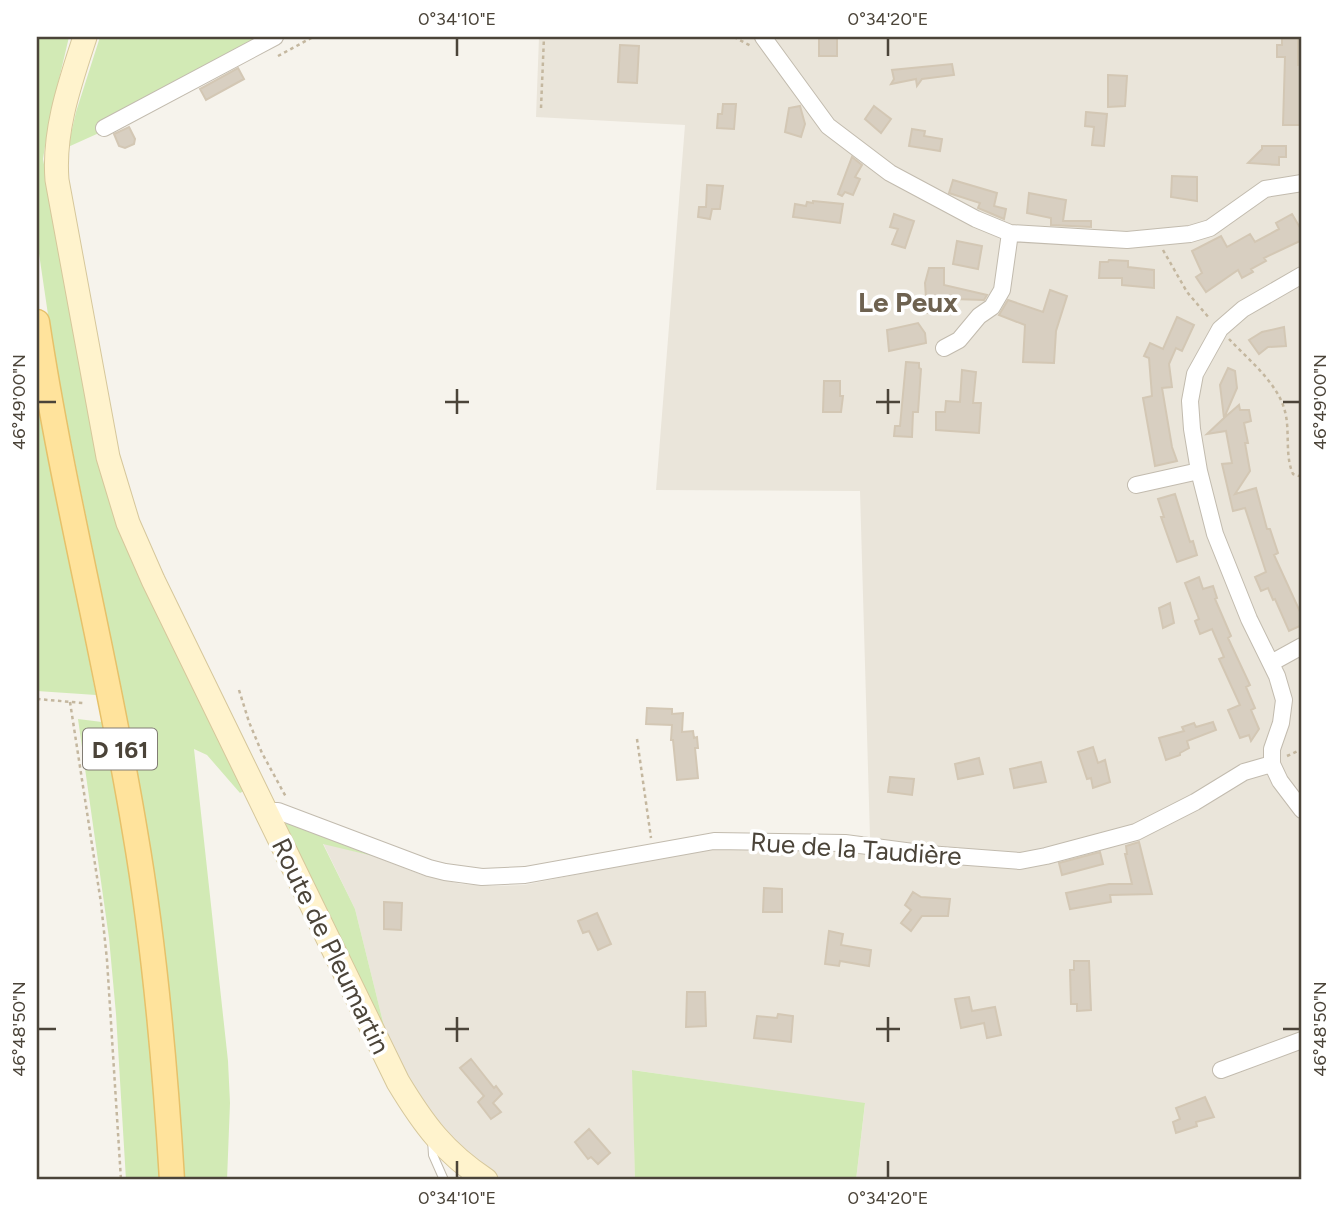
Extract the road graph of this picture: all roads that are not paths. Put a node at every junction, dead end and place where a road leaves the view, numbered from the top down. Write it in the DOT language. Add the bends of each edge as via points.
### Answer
graph roads {
  1 [pos="85,37"];
  2 [pos="275,37"];
  3 [pos="763,37"];
  4 [pos="104,128"];
  5 [pos="1302,183"];
  6 [pos="1010,233"];
  7 [pos="1302,275"];
  8 [pos="37,322"];
  9 [pos="944,348"];
  10 [pos="1199,471"];
  11 [pos="1136,485"];
  12 [pos="1302,646"];
  13 [pos="1271,663"];
  14 [pos="1272,764"];
  15 [pos="1302,810"];
  16 [pos="266,811"];
  17 [pos="1302,1040"];
  18 [pos="1221,1070"];
  19 [pos="431,1134"];
  20 [pos="172,1180"];
  21 [pos="444,1180"];
  22 [pos="486,1180"];
  1 -- 16 [label="main road, Route de Pleumartin" via="62,116 55,165 108,457 148,570"];
  2 -- 4 [label="street"];
  3 -- 6 [label="street" via="828,126 890,173"];
  5 -- 6 [label="street" via="1265,189 1210,228 1160,239"];
  6 -- 9 [label="street" via="1002,289 992,307 959,340"];
  7 -- 10 [label="street" via="1243,309 1220,329 1195,374 1190,401"];
  8 -- 20 [label="main road, D 161" via="137,845 163,1051"];
  10 -- 11 [label="street"];
  10 -- 13 [label="street" via="1230,575"];
  12 -- 13 [label="street"];
  13 -- 14 [label="street" via="1284,700"];
  14 -- 15 [label="street"];
  14 -- 16 [label="street, Rue de la Taudière" via="1244,772 1136,832 1020,861 845,843 714,841 525,875 462,875 278,811"];
  16 -- 19 [label="main road, Route de Pleumartin" via="388,1063"];
  17 -- 18 [label="street"];
  19 -- 21 [label="lane" via="433,1155"];
  19 -- 22 [label="main road, Route de Pleumartin"];
}
